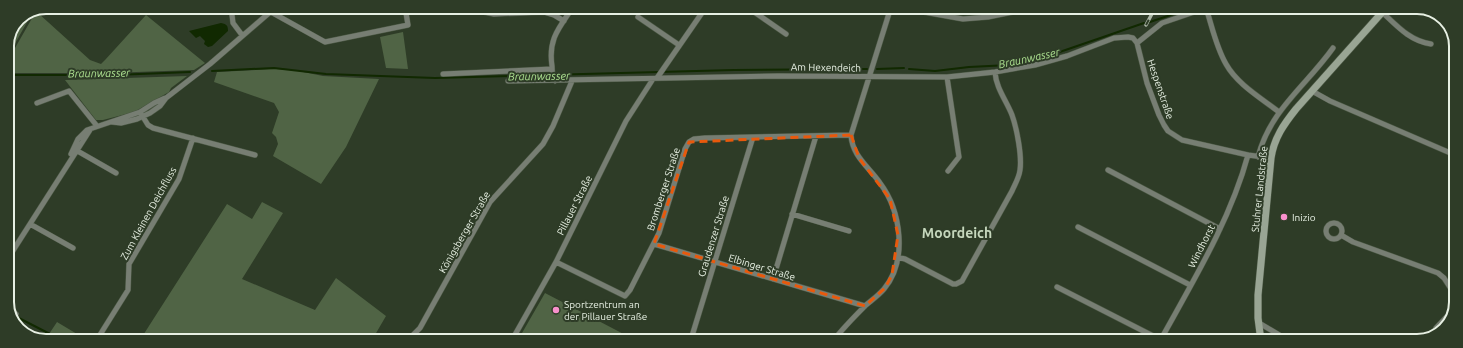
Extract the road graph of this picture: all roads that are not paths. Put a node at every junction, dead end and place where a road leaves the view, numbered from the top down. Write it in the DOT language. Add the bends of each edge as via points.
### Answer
graph roads {
  1 [pos="231,14"];
  2 [pos="268,14"];
  3 [pos="275,14"];
  4 [pos="406,14"];
  5 [pos="551,14"];
  6 [pos="568,14"];
  7 [pos="701,14"];
  8 [pos="757,14"];
  9 [pos="889,14"];
  10 [pos="933,14"];
  11 [pos="1003,14"];
  12 [pos="1188,14"];
  13 [pos="1208,14"];
  14 [pos="1380,14"];
  15 [pos="1388,14"];
  16 [pos="638,17"];
  17 [pos="564,21"];
  18 [pos="786,34"];
  19 [pos="242,35"];
  20 [pos="1137,43"];
  21 [pos="1431,44"];
  22 [pos="678,45"];
  23 [pos="1333,48"];
  24 [pos="552,69"];
  25 [pos="995,72"];
  26 [pos="443,74"];
  27 [pos="869,77"];
  28 [pos="947,77"];
  29 [pos="656,78"];
  30 [pos="554,80"];
  31 [pos="508,81"];
  32 [pos="572,81"];
  33 [pos="1312,91"];
  34 [pos="37,103"];
  35 [pos="1279,112"];
  36 [pos="142,114"];
  37 [pos="97,126"];
  38 [pos="851,135"];
  39 [pos="816,136"];
  40 [pos="753,137"];
  41 [pos="193,138"];
  42 [pos="75,149"];
  43 [pos="1449,152"];
  44 [pos="255,154"];
  45 [pos="1248,155"];
  46 [pos="1258,156"];
  47 [pos="1271,158"];
  48 [pos="1108,170"];
  49 [pos="948,171"];
  50 [pos="116,173"];
  51 [pos="792,214"];
  52 [pos="30,224"];
  53 [pos="1078,227"];
  54 [pos="1220,229"];
  55 [pos="849,232"];
  56 [pos="1341,235"];
  57 [pos="654,244"];
  58 [pos="73,248"];
  59 [pos="14,249"];
  60 [pos="897,257"];
  61 [pos="556,262"];
  62 [pos="715,262"];
  63 [pos="773,279"];
  64 [pos="1190,285"];
  65 [pos="1449,286"];
  66 [pos="1057,287"];
  67 [pos="865,306"];
  68 [pos="1259,323"];
  69 [pos="100,334"];
  70 [pos="414,334"];
  71 [pos="515,334"];
  72 [pos="693,334"];
  73 [pos="839,334"];
  74 [pos="1147,334"];
  75 [pos="1164,334"];
  76 [pos="1260,334"];
  77 [pos="1278,334"];
  1 -- 19 [label="street" via="233,23"];
  2 -- 19 [label="street"];
  3 -- 4 [label="street" via="325,42 408,25"];
  5 -- 17 [label="street"];
  6 -- 17 [label="street"];
  7 -- 22 [label="street, Pillauer Straße"];
  8 -- 18 [label="street"];
  9 -- 27 [label="street"];
  10 -- 11 [label="street" via="963,19"];
  12 -- 20 [label="street" via="1162,23"];
  13 -- 35 [label="street" via="1226,64 1237,78"];
  14 -- 33 [label="main road, Stuhrer Landstraße"];
  15 -- 21 [label="street" via="1412,38 1420,43"];
  16 -- 22 [label="street"];
  17 -- 24 [label="street" via="553,39"];
  19 -- 36 [label="street" via="166,98 160,106 150,113"];
  20 -- 25 [label="street, Am Hexendeich" via="1133,38 1114,38 1047,62"];
  20 -- 45 [label="street, Hespenstraße" via="1147,83 1168,131 1182,140"];
  22 -- 29 [label="street, Pillauer Straße"];
  23 -- 35 [label="street"];
  24 -- 26 [label="street"];
  24 -- 30 [label="street"];
  25 -- 28 [label="street, Am Hexendeich"];
  25 -- 60 [label="street" via="997,86 1012,115 1017,137 1020,163 1014,187 962,281 953,284"];
  27 -- 28 [label="street, Am Hexendeich"];
  27 -- 29 [label="street, Am Hexendeich"];
  27 -- 38 [label="street"];
  28 -- 49 [label="street" via="959,157"];
  29 -- 32 [label="street, Am Hexendeich"];
  29 -- 61 [label="street, Pillauer Straße" via="626,121"];
  30 -- 31 [label="street, Am Hexendeich"];
  30 -- 32 [label="street, Am Hexendeich"];
  32 -- 70 [label="street, Königsberger Straße" via="549,134 490,202 420,328"];
  33 -- 43 [label="street"];
  33 -- 47 [label="main road, Stuhrer Landstraße" via="1279,132"];
  34 -- 37 [label="street" via="69,91"];
  35 -- 46 [label="street" via="1267,131"];
  36 -- 37 [label="street" via="137,119"];
  36 -- 41 [label="street" via="148,125 153,128"];
  37 -- 42 [label="street" via="87,130 78,139"];
  38 -- 39 [label="street, Bromberger Straße"];
  38 -- 60 [label="street" via="856,154 881,184 891,203 898,235"];
  39 -- 40 [label="street, Bromberger Straße"];
  39 -- 51 [label="street"];
  40 -- 57 [label="street, Bromberger Straße" via="694,139 688,142"];
  40 -- 62 [label="street, Graudenzer Straße"];
  41 -- 44 [label="street"];
  41 -- 69 [label="street, Zum Kleinen Deichfluss" via="180,179 129,264 128,290"];
  42 -- 50 [label="street"];
  42 -- 52 [label="street"];
  45 -- 46 [label="street, Hespenstraße"];
  45 -- 54 [label="street, Windhorst"];
  46 -- 47 [label="street, Hespenstraße"];
  47 -- 68 [label="main road, Stuhrer Landstraße" via="1259,284"];
  48 -- 54 [label="street"];
  51 -- 55 [label="street"];
  51 -- 63 [label="street"];
  52 -- 58 [label="street"];
  52 -- 59 [label="street"];
  53 -- 64 [label="street"];
  54 -- 64 [label="street, Windhorst"];
  56 -- 65 [label="street" via="1352,242 1438,273"];
  57 -- 61 [label="street, Bromberger Straße" via="625,296"];
  57 -- 62 [label="street, Elbinger Straße"];
  60 -- 67 [label="street" via="888,283"];
  61 -- 71 [label="street, Pillauer Straße"];
  62 -- 63 [label="street, Elbinger Straße"];
  62 -- 72 [label="street, Graudenzer Straße"];
  63 -- 67 [label="street, Elbinger Straße"];
  64 -- 75 [label="street, Windhorst"];
  66 -- 74 [label="street"];
  67 -- 73 [label="street"];
  68 -- 76 [label="main road, Stuhrer Landstraße"];
  68 -- 77 [label="street"];
}
